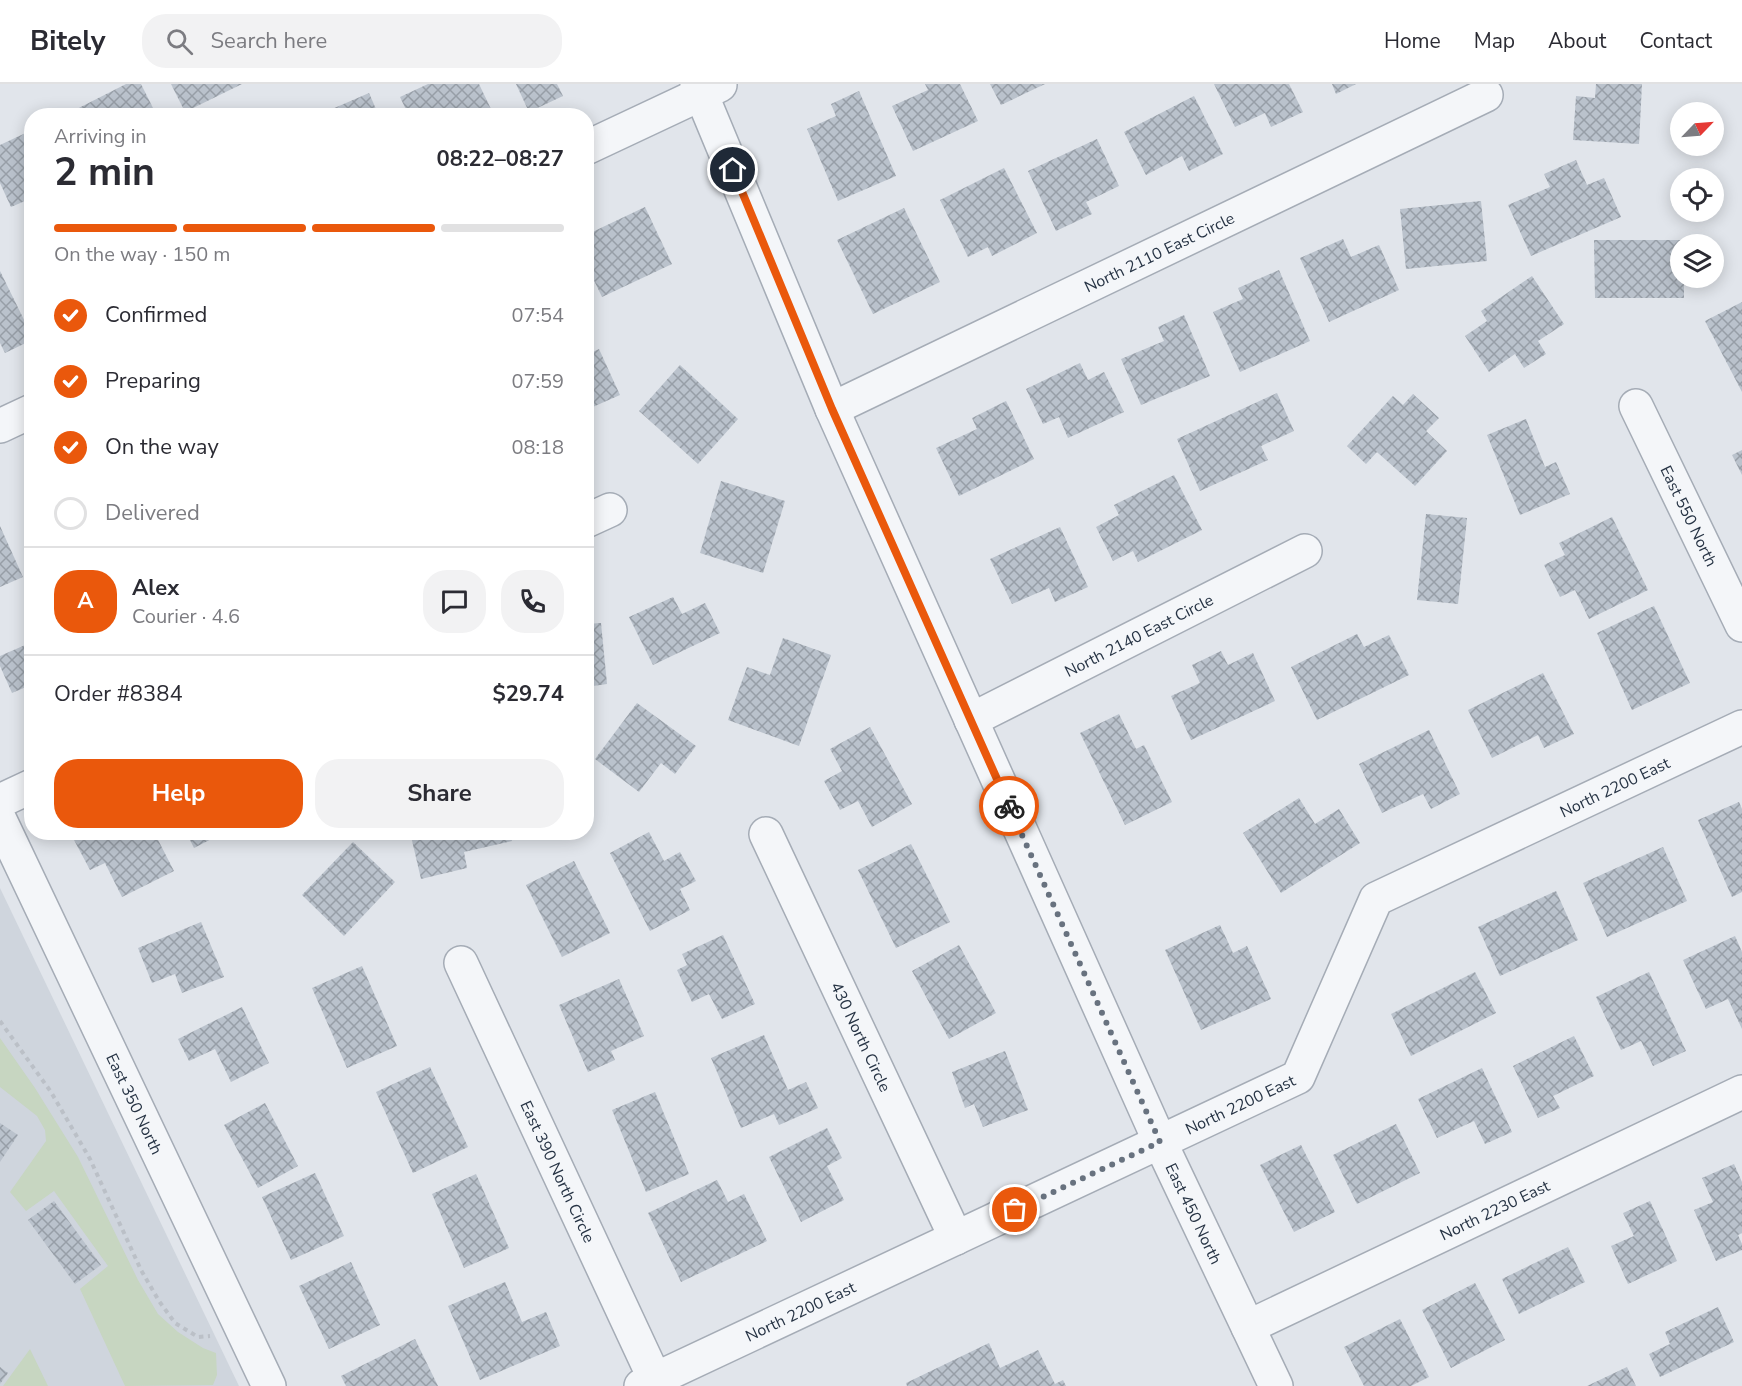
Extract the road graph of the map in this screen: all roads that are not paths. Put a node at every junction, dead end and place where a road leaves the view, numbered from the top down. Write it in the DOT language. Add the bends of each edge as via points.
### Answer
graph roads {
  1 [pos="707,87"];
  2 [pos="1486,95"];
  3 [pos="594,144"];
  4 [pos="1636,406"];
  5 [pos="832,409"];
  6 [pos="24,415"];
  7 [pos="0,426"];
  8 [pos="1305,551"];
  9 [pos="1742,625"];
  10 [pos="971,720"];
  11 [pos="1742,727"];
  12 [pos="24,790"];
  13 [pos="0,801"];
  14 [pos="0,820"];
  15 [pos="766,834"];
  16 [pos="461,963"];
  17 [pos="1742,1092"];
  18 [pos="1160,1142"];
  19 [pos="956,1238"];
  20 [pos="1248,1327"];
  21 [pos="651,1384"];
  22 [pos="270,1386"];
  23 [pos="1276,1386"];
  1 -- 3 [label="street"];
  1 -- 5 [label="street, East 450 North"];
  2 -- 5 [label="street, North 2110 East Circle"];
  4 -- 9 [label="street, East 550 North"];
  5 -- 10 [label="street, East 450 North"];
  6 -- 7 [label="street"];
  8 -- 10 [label="street, North 2140 East Circle"];
  10 -- 18 [label="street, East 450 North"];
  11 -- 18 [label="street, North 2200 East" via="1376,899 1298,1077"];
  12 -- 13 [label="street"];
  14 -- 22 [label="street, East 350 North"];
  15 -- 19 [label="street, 430 North Circle"];
  16 -- 21 [label="street, East 390 North Circle"];
  17 -- 20 [label="street, North 2230 East"];
  18 -- 19 [label="street, North 2200 East"];
  18 -- 20 [label="street, East 450 North"];
  19 -- 21 [label="street, North 2200 East"];
  20 -- 23 [label="street, East 450 North"];
}
